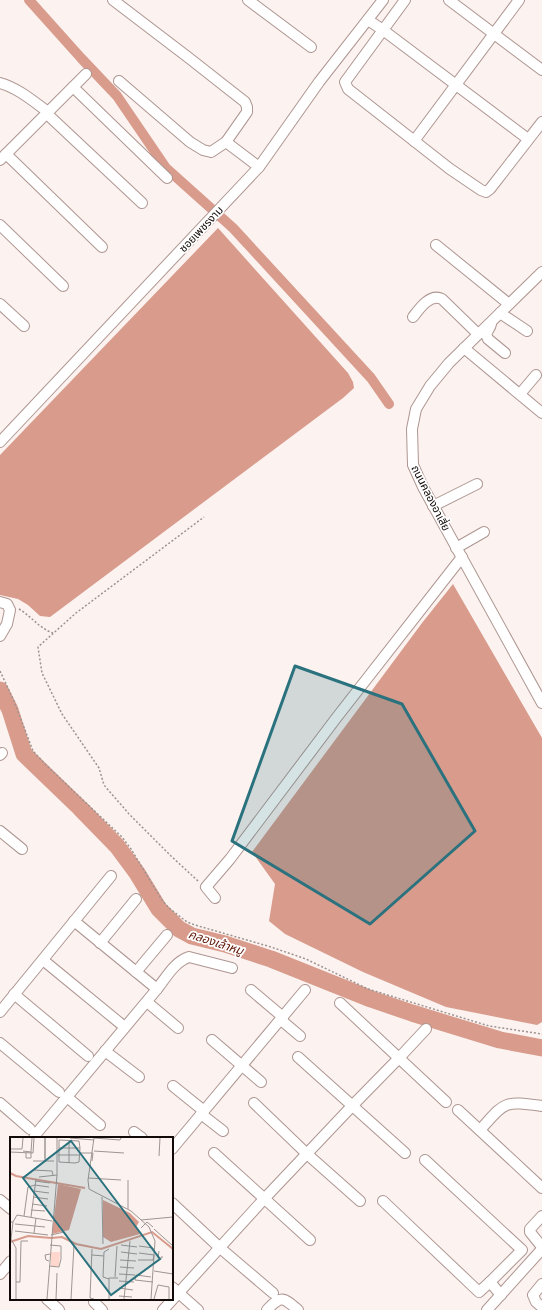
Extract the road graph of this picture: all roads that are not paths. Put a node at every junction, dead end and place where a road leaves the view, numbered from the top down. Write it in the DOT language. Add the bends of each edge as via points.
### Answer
graph roads {
  1 [pos="113,0"];
  2 [pos="248,0"];
  3 [pos="383,0"];
  4 [pos="405,0"];
  5 [pos="449,0"];
  6 [pos="519,0"];
  7 [pos="368,20"];
  8 [pos="383,30"];
  9 [pos="494,33"];
  10 [pos="311,47"];
  11 [pos="542,70"];
  12 [pos="86,74"];
  13 [pos="119,81"];
  14 [pos="0,83"];
  15 [pos="456,85"];
  16 [pos="73,87"];
  17 [pos="47,113"];
  18 [pos="542,122"];
  19 [pos="528,139"];
  20 [pos="414,141"];
  21 [pos="226,142"];
  22 [pos="3,157"];
  23 [pos="259,167"];
  24 [pos="167,178"];
  25 [pos="142,203"];
  26 [pos="0,225"];
  27 [pos="436,245"];
  28 [pos="102,246"];
  29 [pos="542,272"];
  30 [pos="63,286"];
  31 [pos="522,292"];
  32 [pos="0,304"];
  33 [pos="509,304"];
  34 [pos="500,313"];
  35 [pos="413,317"];
  36 [pos="490,323"];
  37 [pos="24,326"];
  38 [pos="527,331"];
  39 [pos="478,334"];
  40 [pos="464,348"];
  41 [pos="505,353"];
  42 [pos="536,375"];
  43 [pos="520,394"];
  44 [pos="542,413"];
  45 [pos="0,442"];
  46 [pos="477,484"];
  47 [pos="433,506"];
  48 [pos="484,532"];
  49 [pos="456,548"];
  50 [pos="462,557"];
  51 [pos="4,603"];
  52 [pos="0,636"];
  53 [pos="542,703"];
  54 [pos="0,831"];
  55 [pos="22,849"];
  56 [pos="111,876"];
  57 [pos="215,898"];
  58 [pos="136,899"];
  59 [pos="74,922"];
  60 [pos="167,935"];
  61 [pos="100,943"];
  62 [pos="43,960"];
  63 [pos="232,968"];
  64 [pos="136,972"];
  65 [pos="158,990"];
  66 [pos="251,990"];
  67 [pos="305,990"];
  68 [pos="14,994"];
  69 [pos="147,1002"];
  70 [pos="340,1003"];
  71 [pos="0,1012"];
  72 [pos="282,1019"];
  73 [pos="120,1024"];
  74 [pos="178,1028"];
  75 [pos="426,1028"];
  76 [pos="300,1036"];
  77 [pos="212,1040"];
  78 [pos="0,1043"];
  79 [pos="105,1051"];
  80 [pos="88,1056"];
  81 [pos="298,1057"];
  82 [pos="399,1058"];
  83 [pos="243,1065"];
  84 [pos="139,1077"];
  85 [pos="261,1082"];
  86 [pos="173,1086"];
  87 [pos="63,1094"];
  88 [pos="446,1102"];
  89 [pos="0,1103"];
  90 [pos="254,1103"];
  91 [pos="353,1105"];
  92 [pos="542,1106"];
  93 [pos="458,1110"];
  94 [pos="202,1112"];
  95 [pos="100,1125"];
  96 [pos="480,1130"];
  97 [pos="223,1131"];
  98 [pos="32,1134"];
  99 [pos="173,1148"];
  100 [pos="214,1153"];
  101 [pos="405,1153"];
  102 [pos="307,1154"];
  103 [pos="426,1160"];
  104 [pos="542,1188"];
  105 [pos="264,1199"];
  106 [pos="0,1200"];
  107 [pos="360,1201"];
  108 [pos="384,1201"];
  109 [pos="173,1204"];
  110 [pos="10,1208"];
  111 [pos="542,1216"];
  112 [pos="310,1240"];
  113 [pos="219,1247"];
  114 [pos="542,1248"];
  115 [pos="10,1264"];
  116 [pos="0,1274"];
  117 [pos="490,1282"];
  118 [pos="542,1284"];
  119 [pos="175,1290"];
  120 [pos="274,1293"];
  121 [pos="501,1295"];
  122 [pos="48,1300"];
  123 [pos="169,1300"];
  124 [pos="94,1302"];
  125 [pos="542,1307"];
  126 [pos="59,1310"];
  127 [pos="102,1310"];
  128 [pos="163,1310"];
  129 [pos="198,1310"];
  130 [pos="267,1310"];
  131 [pos="298,1310"];
  132 [pos="487,1310"];
  1 -- 21 [label="street" via="245,102 247,112"];
  2 -- 10 [label="street"];
  3 -- 7 [label="street, ซอยเพชรงาม"];
  4 -- 8 [label="street"];
  5 -- 9 [label="street"];
  6 -- 9 [label="street"];
  7 -- 8 [label="street"];
  7 -- 23 [label="street, ซอยเพชรงาม"];
  8 -- 15 [label="street"];
  8 -- 20 [label="street" via="345,82 346,86"];
  9 -- 11 [label="street"];
  9 -- 15 [label="street"];
  12 -- 16 [label="street"];
  13 -- 21 [label="street" via="190,142 203,150 211,152"];
  14 -- 17 [label="street" via="31,99"];
  15 -- 19 [label="street"];
  15 -- 20 [label="street"];
  16 -- 17 [label="street"];
  16 -- 24 [label="street"];
  17 -- 22 [label="street"];
  17 -- 25 [label="street"];
  18 -- 19 [label="street"];
  19 -- 20 [label="street" via="486,192 450,169"];
  21 -- 23 [label="street"];
  22 -- 28 [label="street"];
  23 -- 45 [label="street, ซอยเพชรงาม"];
  26 -- 30 [label="street"];
  27 -- 33 [label="street"];
  29 -- 31 [label="street"];
  29 -- 33 [label="street, ถนนคลองอาเสี่ย"];
  32 -- 37 [label="street"];
  33 -- 34 [label="street, ถนนคลองอาเสี่ย"];
  34 -- 36 [label="street, ถนนคลองอาเสี่ย"];
  34 -- 38 [label="street"];
  35 -- 39 [label="street" via="425,302 439,297"];
  36 -- 39 [label="street, ถนนคลองอาเสี่ย"];
  36 -- 41 [label="street" via="492,324 486,335"];
  39 -- 40 [label="street, ถนนคลองอาเสี่ย"];
  40 -- 43 [label="street"];
  40 -- 47 [label="street, ถนนคลองอาเสี่ย" via="430,386 414,416 413,465"];
  42 -- 43 [label="street"];
  43 -- 44 [label="street"];
  46 -- 47 [label="street"];
  47 -- 49 [label="street, ถนนคลองอาเสี่ย"];
  48 -- 49 [label="street"];
  49 -- 50 [label="street, ถนนคลองอาเสี่ย"];
  50 -- 53 [label="street, ถนนคลองอาเสี่ย"];
  50 -- 57 [label="street" via="206,887"];
  51 -- 52 [label="street" via="10,610"];
  54 -- 55 [label="street"];
  56 -- 59 [label="street"];
  58 -- 61 [label="street"];
  59 -- 61 [label="street"];
  59 -- 62 [label="street"];
  60 -- 64 [label="street"];
  61 -- 64 [label="street"];
  62 -- 68 [label="street"];
  62 -- 73 [label="street"];
  63 -- 65 [label="street" via="189,957 176,965"];
  64 -- 65 [label="street"];
  65 -- 69 [label="street"];
  66 -- 72 [label="street"];
  67 -- 72 [label="street"];
  68 -- 71 [label="street"];
  68 -- 80 [label="street"];
  69 -- 74 [label="street"];
  69 -- 79 [label="street"];
  70 -- 82 [label="street"];
  72 -- 76 [label="street"];
  72 -- 83 [label="street"];
  75 -- 82 [label="street"];
  77 -- 83 [label="street"];
  78 -- 87 [label="street"];
  79 -- 84 [label="street"];
  79 -- 87 [label="street"];
  81 -- 91 [label="street"];
  82 -- 88 [label="street"];
  82 -- 91 [label="street"];
  83 -- 85 [label="street"];
  83 -- 94 [label="street"];
  86 -- 94 [label="street"];
  87 -- 95 [label="street"];
  87 -- 98 [label="street" via="36,1134"];
  89 -- 98 [label="street"];
  90 -- 102 [label="street"];
  91 -- 101 [label="street"];
  91 -- 102 [label="street"];
  92 -- 96 [label="street" via="506,1104"];
  93 -- 96 [label="street"];
  94 -- 97 [label="street"];
  94 -- 99 [label="street"];
  96 -- 104 [label="street"];
  100 -- 105 [label="street"];
  102 -- 105 [label="street"];
  102 -- 107 [label="street"];
  103 -- 117 [label="street" via="522,1250"];
  105 -- 112 [label="street"];
  105 -- 113 [label="street"];
  106 -- 110 [label="street"];
  108 -- 117 [label="street" via="479,1292"];
  109 -- 113 [label="street"];
  111 -- 114 [label="street" via="530,1229"];
  113 -- 119 [label="street"];
  113 -- 120 [label="street"];
  114 -- 121 [label="street"];
  115 -- 116 [label="street"];
  117 -- 121 [label="street"];
  118 -- 125 [label="street" via="533,1295"];
  119 -- 129 [label="street"];
  121 -- 132 [label="street"];
  122 -- 126 [label="street"];
  123 -- 128 [label="street"];
  124 -- 127 [label="street"];
  130 -- 131 [label="street" via="276,1301 283,1299"];
}
